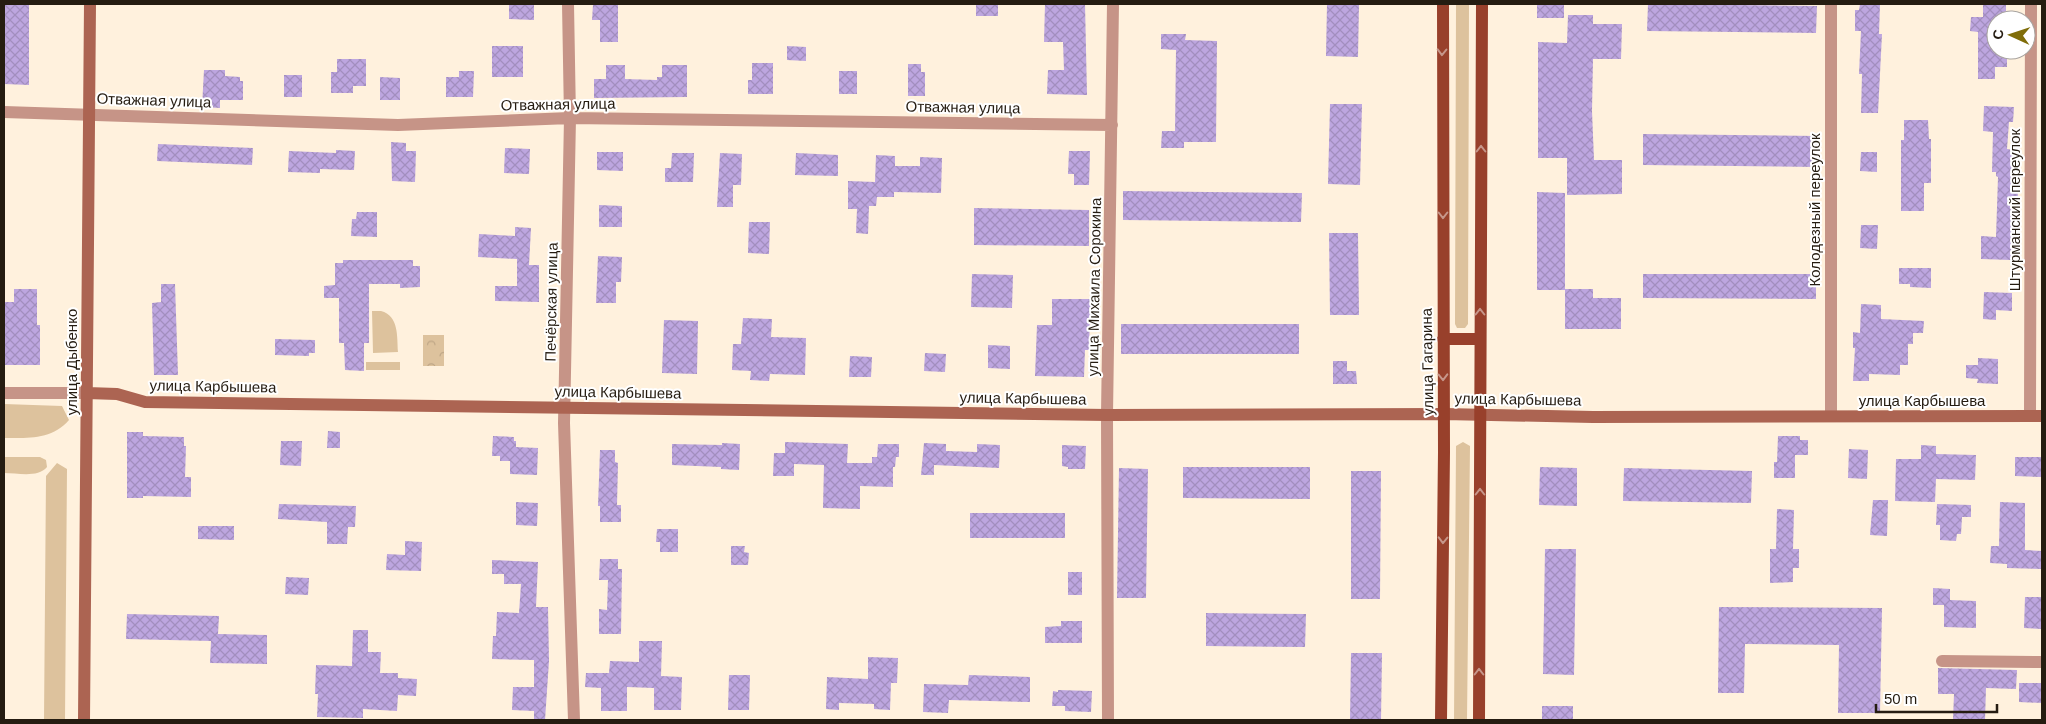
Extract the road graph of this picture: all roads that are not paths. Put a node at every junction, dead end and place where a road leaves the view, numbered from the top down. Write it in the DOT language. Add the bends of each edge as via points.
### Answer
graph roads {
  1 [pos="90,4"];
  2 [pos="568,4"];
  3 [pos="1113,4"];
  4 [pos="1443,4"];
  5 [pos="1482,4"];
  6 [pos="1831,4"];
  7 [pos="2030,4"];
  8 [pos="4,112"];
  9 [pos="89,114"];
  10 [pos="570,118"];
  11 [pos="1112,125"];
  12 [pos="1443,339"];
  13 [pos="1480,339"];
  14 [pos="4,393"];
  15 [pos="87,393"];
  16 [pos="566,407"];
  17 [pos="1444,414"];
  18 [pos="1480,414"];
  19 [pos="1108,415"];
  20 [pos="1831,416"];
  21 [pos="2036,416"];
  22 [pos="1942,661"];
  23 [pos="2042,662"];
  24 [pos="84,720"];
  25 [pos="574,720"];
  26 [pos="1108,720"];
  27 [pos="1441,720"];
  28 [pos="1479,720"];
  1 -- 9 [label="street, улица Дыбенко"];
  2 -- 10 [label="street, Печёрская улица"];
  3 -- 11 [label="street, улица Михаила Сорокина"];
  4 -- 12 [label="main road, улица Гагарина, one-way"];
  13 -- 5 [label="main road, one-way"];
  6 -- 20 [label="street, Колодезный переулок"];
  7 -- 21 [label="street, Штурманский переулок"];
  8 -- 9 [label="street, Отважная улица"];
  9 -- 10 [label="street, Отважная улица" via="398,125"];
  9 -- 15 [label="street, улица Дыбенко"];
  10 -- 11 [label="street, Отважная улица"];
  10 -- 16 [label="street, Печёрская улица"];
  11 -- 19 [label="street, улица Михаила Сорокина"];
  12 -- 13 [label="main road"];
  12 -- 17 [label="main road, улица Гагарина, one-way"];
  13 -- 18 [label="main road"];
  14 -- 15 [label="street, улица Карбышева"];
  15 -- 16 [label="street, улица Карбышева" via="117,394 145,402"];
  15 -- 24 [label="street, улица Дыбенко"];
  16 -- 19 [label="street, улица Карбышева"];
  16 -- 25 [label="street, Печёрская улица"];
  17 -- 18 [label="street, улица Карбышева"];
  17 -- 19 [label="street, улица Карбышева"];
  17 -- 27 [label="main road, улица Гагарина, one-way"];
  18 -- 20 [label="street, улица Карбышева"];
  28 -- 18 [label="main road, one-way"];
  19 -- 26 [label="street, улица Михаила Сорокина"];
  20 -- 21 [label="street, улица Карбышева"];
  22 -- 23 [label="street"];
}
